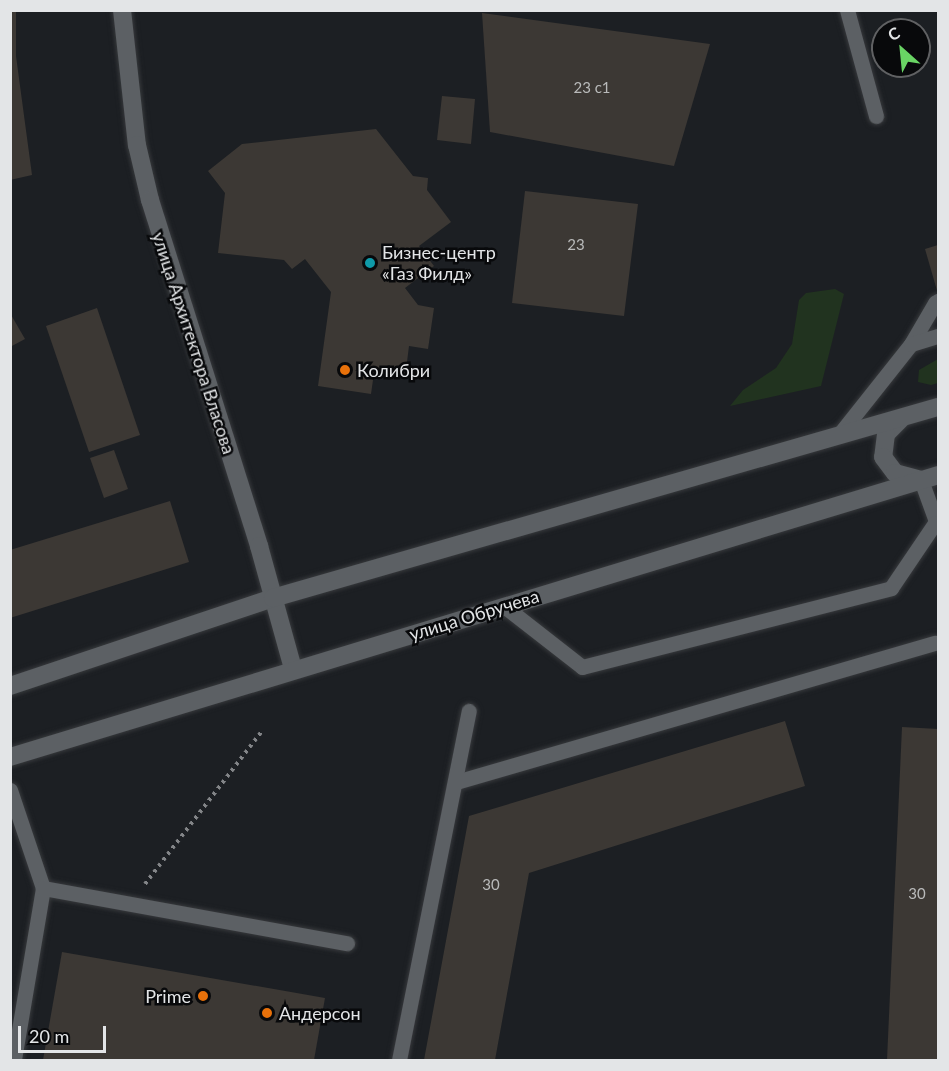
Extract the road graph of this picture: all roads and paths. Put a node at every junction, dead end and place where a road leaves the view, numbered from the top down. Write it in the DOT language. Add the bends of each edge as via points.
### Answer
graph roads {
  1 [pos="122,10"];
  2 [pos="847,10"];
  3 [pos="876,116"];
  4 [pos="939,301"];
  5 [pos="939,336"];
  6 [pos="911,344"];
  7 [pos="939,407"];
  8 [pos="901,418"];
  9 [pos="838,436"];
  10 [pos="930,478"];
  11 [pos="937,525"];
  12 [pos="273,598"];
  13 [pos="504,606"];
  14 [pos="937,644"];
  15 [pos="293,669"];
  16 [pos="10,686"];
  17 [pos="469,711"];
  18 [pos="262,731"];
  19 [pos="10,756"];
  20 [pos="456,782"];
  21 [pos="10,790"];
  22 [pos="43,888"];
  23 [pos="132,902"];
  24 [pos="347,943"];
  25 [pos="14,1060"];
  26 [pos="399,1060"];
  1 -- 12 [label="main road, улица Архитектора Власова" via="137,145 150,200"];
  2 -- 3 [label="lane"];
  4 -- 6 [label="lane"];
  5 -- 6 [label="lane"];
  6 -- 9 [label="lane"];
  7 -- 8 [label="main road"];
  8 -- 9 [label="main road"];
  8 -- 10 [label="main road" via="886,434 883,457 895,473"];
  9 -- 12 [label="main road"];
  10 -- 11 [label="lane"];
  10 -- 13 [label="main road, улица Обручева"];
  11 -- 13 [label="lane" via="891,588 582,667"];
  12 -- 15 [label="main road, улица Архитектора Власова"];
  12 -- 16 [label="main road"];
  13 -- 15 [label="main road, улица Обручева"];
  14 -- 20 [label="lane"];
  15 -- 19 [label="main road, улица Обручева"];
  17 -- 20 [label="lane"];
  18 -- 23 [label="path"];
  20 -- 26 [label="lane"];
  21 -- 22 [label="lane"];
  22 -- 23 [label="lane"];
  22 -- 25 [label="lane"];
  23 -- 24 [label="lane"];
}
